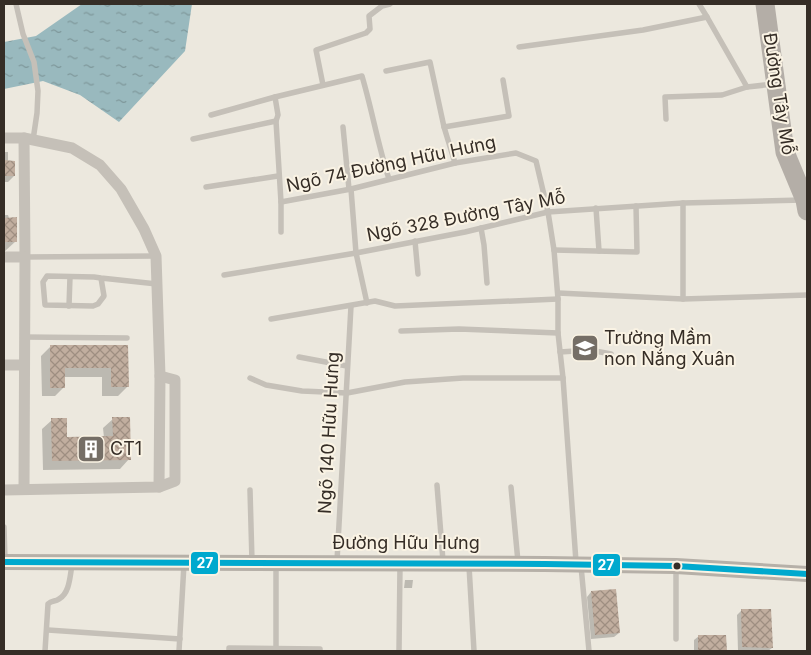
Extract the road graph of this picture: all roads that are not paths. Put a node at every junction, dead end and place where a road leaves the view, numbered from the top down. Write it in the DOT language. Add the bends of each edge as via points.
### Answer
graph roads {
  1 [pos="16,4"];
  2 [pos="390,4"];
  3 [pos="699,4"];
  4 [pos="765,4"];
  5 [pos="707,17"];
  6 [pos="519,47"];
  7 [pos="386,70"];
  8 [pos="503,80"];
  9 [pos="776,84"];
  10 [pos="324,85"];
  11 [pos="748,87"];
  12 [pos="275,97"];
  13 [pos="211,115"];
  14 [pos="666,119"];
  15 [pos="276,121"];
  16 [pos="343,127"];
  17 [pos="444,127"];
  18 [pos="4,138"];
  19 [pos="29,139"];
  20 [pos="193,139"];
  21 [pos="455,163"];
  22 [pos="278,176"];
  23 [pos="389,179"];
  24 [pos="206,187"];
  25 [pos="350,189"];
  26 [pos="280,202"];
  27 [pos="683,203"];
  28 [pos="806,204"];
  29 [pos="636,206"];
  30 [pos="596,208"];
  31 [pos="548,212"];
  32 [pos="481,228"];
  33 [pos="282,232"];
  34 [pos="415,241"];
  35 [pos="554,250"];
  36 [pos="599,251"];
  37 [pos="356,253"];
  38 [pos="156,256"];
  39 [pos="4,257"];
  40 [pos="24,257"];
  41 [pos="418,274"];
  42 [pos="224,275"];
  43 [pos="70,277"];
  44 [pos="101,278"];
  45 [pos="487,283"];
  46 [pos="157,284"];
  47 [pos="807,295"];
  48 [pos="558,296"];
  49 [pos="683,299"];
  50 [pos="366,303"];
  51 [pos="69,306"];
  52 [pos="351,306"];
  53 [pos="271,319"];
  54 [pos="401,332"];
  55 [pos="558,333"];
  56 [pos="24,337"];
  57 [pos="127,338"];
  58 [pos="560,352"];
  59 [pos="611,354"];
  60 [pos="299,357"];
  61 [pos="4,365"];
  62 [pos="23,365"];
  63 [pos="348,366"];
  64 [pos="160,376"];
  65 [pos="250,378"];
  66 [pos="563,378"];
  67 [pos="347,393"];
  68 [pos="160,419"];
  69 [pos="176,419"];
  70 [pos="437,485"];
  71 [pos="159,487"];
  72 [pos="511,487"];
  73 [pos="24,489"];
  74 [pos="4,490"];
  75 [pos="250,490"];
  76 [pos="4,527"];
  77 [pos="4,562"];
  78 [pos="72,562"];
  79 [pos="184,563"];
  80 [pos="252,563"];
  81 [pos="276,563"];
  82 [pos="337,563"];
  83 [pos="400,564"];
  84 [pos="444,564"];
  85 [pos="469,564"];
  86 [pos="518,564"];
  87 [pos="579,565"];
  88 [pos="676,566"];
  89 [pos="807,574"];
  90 [pos="48,630"];
  91 [pos="180,639"];
  92 [pos="676,639"];
  93 [pos="276,648"];
  94 [pos="45,651"];
  95 [pos="179,651"];
  96 [pos="229,651"];
  97 [pos="320,651"];
  98 [pos="399,651"];
  99 [pos="474,651"];
  100 [pos="588,651"];
  1 -- 19 [label="lane" via="34,62 38,91 37,113"];
  2 -- 10 [label="lane" via="369,16 370,29 366,33 316,50"];
  3 -- 5 [label="lane"];
  4 -- 9 [label="main road, Đường Tây Mỗ"];
  5 -- 6 [label="lane" via="643,30"];
  5 -- 11 [label="lane"];
  7 -- 17 [label="lane" via="430,62"];
  8 -- 17 [label="lane" via="509,116"];
  9 -- 11 [label="lane"];
  9 -- 28 [label="main road, Đường Tây Mỗ" via="786,152"];
  10 -- 12 [label="lane"];
  10 -- 23 [label="lane" via="362,76"];
  11 -- 14 [label="lane" via="722,95 665,97"];
  12 -- 13 [label="lane"];
  12 -- 15 [label="lane, Ngõ 74 Đường Hữu Hưng"];
  15 -- 20 [label="lane"];
  15 -- 22 [label="lane, Ngõ 74 Đường Hữu Hưng"];
  16 -- 25 [label="lane"];
  17 -- 21 [label="lane"];
  18 -- 19 [label="street"];
  19 -- 38 [label="street" via="72,148 100,165 121,189"];
  19 -- 40 [label="street"];
  21 -- 23 [label="lane, Ngõ 74 Đường Hữu Hưng"];
  21 -- 31 [label="lane, Ngõ 74 Đường Hữu Hưng" via="516,153 536,161"];
  22 -- 24 [label="lane"];
  22 -- 26 [label="lane, Ngõ 74 Đường Hữu Hưng"];
  23 -- 25 [label="lane, Ngõ 74 Đường Hữu Hưng"];
  25 -- 26 [label="lane, Ngõ 74 Đường Hữu Hưng"];
  25 -- 37 [label="lane"];
  26 -- 33 [label="lane"];
  27 -- 28 [label="lane, Ngõ 328 Đường Tây Mỗ"];
  27 -- 29 [label="lane, Ngõ 328 Đường Tây Mỗ"];
  27 -- 49 [label="lane"];
  29 -- 30 [label="lane, Ngõ 328 Đường Tây Mỗ"];
  29 -- 36 [label="lane" via="638,252"];
  30 -- 31 [label="lane, Ngõ 328 Đường Tây Mỗ"];
  30 -- 36 [label="lane"];
  31 -- 32 [label="lane, Ngõ 328 Đường Tây Mỗ"];
  31 -- 35 [label="lane, Ngõ 74 Đường Hữu Hưng"];
  32 -- 34 [label="lane, Ngõ 328 Đường Tây Mỗ"];
  32 -- 45 [label="lane"];
  34 -- 37 [label="lane, Ngõ 328 Đường Tây Mỗ"];
  34 -- 41 [label="lane"];
  35 -- 36 [label="lane"];
  35 -- 48 [label="lane, Ngõ 74 Đường Hữu Hưng"];
  37 -- 42 [label="lane, Ngõ 328 Đường Tây Mỗ"];
  37 -- 50 [label="lane"];
  38 -- 40 [label="lane"];
  38 -- 46 [label="street"];
  39 -- 40 [label="street"];
  40 -- 56 [label="street"];
  43 -- 44 [label="lane"];
  43 -- 51 [label="lane"];
  43 -- 51 [label="lane" via="47,276 43,282 45,305"];
  44 -- 46 [label="lane"];
  44 -- 51 [label="lane" via="104,296 98,304"];
  46 -- 64 [label="street"];
  47 -- 49 [label="lane"];
  48 -- 49 [label="lane"];
  48 -- 50 [label="lane" via="395,306 375,301"];
  48 -- 55 [label="lane, Ngõ 74 Đường Hữu Hưng"];
  50 -- 52 [label="lane"];
  52 -- 53 [label="lane"];
  52 -- 63 [label="lane, Ngõ 140 Hữu Hưng"];
  54 -- 55 [label="lane"];
  55 -- 58 [label="lane, Ngõ 74 Đường Hữu Hưng"];
  56 -- 57 [label="lane"];
  56 -- 62 [label="street"];
  58 -- 59 [label="lane" via="590,350"];
  58 -- 66 [label="lane, Ngõ 74 Đường Hữu Hưng"];
  60 -- 63 [label="lane"];
  61 -- 62 [label="street"];
  62 -- 73 [label="street"];
  63 -- 67 [label="lane, Ngõ 140 Hữu Hưng"];
  64 -- 68 [label="street"];
  64 -- 69 [label="street" via="175,380"];
  65 -- 67 [label="lane" via="266,385 302,391"];
  66 -- 67 [label="lane" via="463,378 406,382"];
  66 -- 87 [label="lane, Ngõ 74 Đường Hữu Hưng"];
  67 -- 82 [label="lane, Ngõ 140 Hữu Hưng"];
  68 -- 69 [label="lane"];
  68 -- 71 [label="street"];
  69 -- 71 [label="street" via="175,480"];
  70 -- 84 [label="lane"];
  71 -- 73 [label="street"];
  72 -- 86 [label="lane"];
  73 -- 74 [label="street"];
  75 -- 80 [label="lane"];
  76 -- 77 [label="lane"];
  77 -- 78 [label="main road, Đường Hữu Hưng"];
  78 -- 79 [label="main road, Đường Hữu Hưng"];
  78 -- 90 [label="lane" via="68,590 60,599 48,604"];
  79 -- 80 [label="main road, Đường Hữu Hưng"];
  79 -- 91 [label="lane"];
  80 -- 81 [label="main road, Đường Hữu Hưng"];
  81 -- 82 [label="main road, Đường Hữu Hưng"];
  81 -- 93 [label="lane"];
  82 -- 83 [label="main road, Đường Hữu Hưng"];
  83 -- 84 [label="main road, Đường Hữu Hưng"];
  83 -- 98 [label="lane"];
  84 -- 85 [label="main road, Đường Hữu Hưng"];
  85 -- 86 [label="main road, Đường Hữu Hưng"];
  85 -- 99 [label="lane"];
  86 -- 87 [label="main road, Đường Hữu Hưng"];
  87 -- 88 [label="main road, Đường Hữu Hưng"];
  87 -- 100 [label="lane, Ngõ 74 Đường Hữu Hưng"];
  88 -- 89 [label="main road, Đường Hữu Hưng"];
  88 -- 92 [label="lane"];
  90 -- 91 [label="lane"];
  90 -- 94 [label="lane"];
  91 -- 95 [label="lane"];
  93 -- 96 [label="lane" via="229,648"];
  93 -- 97 [label="lane"];
}
